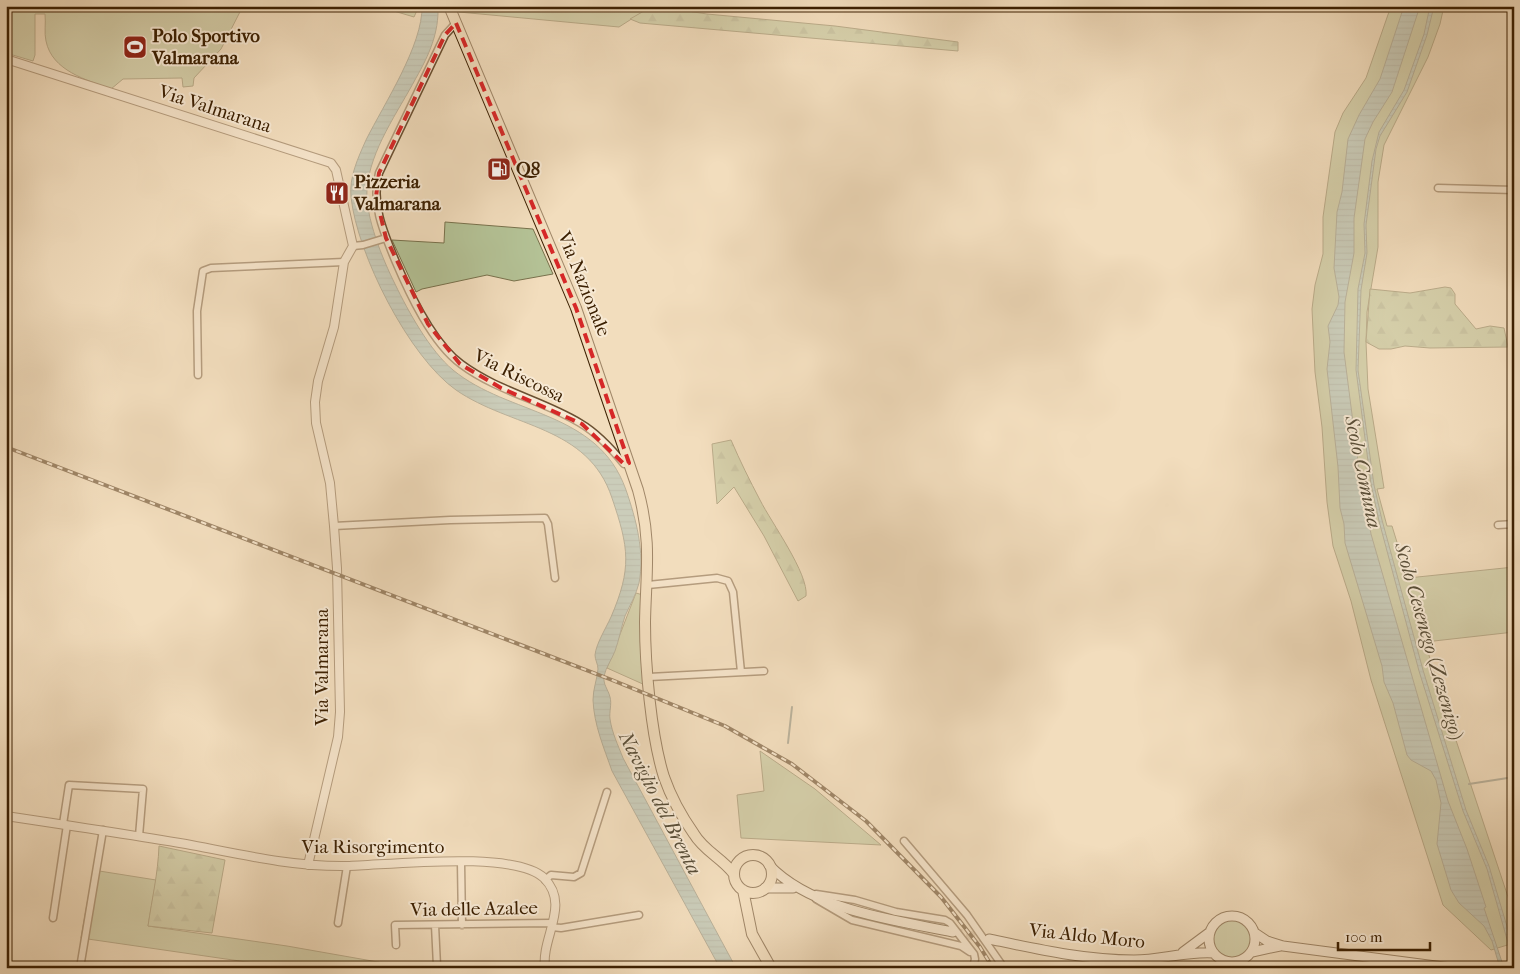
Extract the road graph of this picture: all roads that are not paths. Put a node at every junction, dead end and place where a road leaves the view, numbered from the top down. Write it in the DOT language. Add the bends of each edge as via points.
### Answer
graph roads {
  1 [pos="449,6"];
  2 [pos="456,23"];
  3 [pos="6,59"];
  4 [pos="1438,188"];
  5 [pos="1514,190"];
  6 [pos="384,238"];
  7 [pos="353,246"];
  8 [pos="344,262"];
  9 [pos="198,375"];
  10 [pos="629,463"];
  11 [pos="1514,524"];
  12 [pos="1498,525"];
  13 [pos="334,526"];
  14 [pos="555,578"];
  15 [pos="648,585"];
  16 [pos="764,670"];
  17 [pos="741,672"];
  18 [pos="649,677"];
  19 [pos="607,792"];
  20 [pos="6,816"];
  21 [pos="65,825"];
  22 [pos="103,830"];
  23 [pos="139,836"];
  24 [pos="904,841"];
  25 [pos="715,855"];
  26 [pos="742,859"];
  27 [pos="460,863"];
  28 [pos="308,865"];
  29 [pos="769,865"];
  30 [pos="348,866"];
  31 [pos="734,874"];
  32 [pos="545,880"];
  33 [pos="763,889"];
  34 [pos="743,890"];
  35 [pos="804,892"];
  36 [pos="639,915"];
  37 [pos="53,918"];
  38 [pos="338,923"];
  39 [pos="434,925"];
  40 [pos="462,925"];
  41 [pos="553,925"];
  42 [pos="953,932"];
  43 [pos="1210,932"];
  44 [pos="1255,933"];
  45 [pos="990,939"];
  46 [pos="396,945"];
  47 [pos="1282,946"];
  48 [pos="1252,952"];
  49 [pos="1181,953"];
  50 [pos="1214,953"];
  51 [pos="975,959"];
  52 [pos="769,964"];
  53 [pos="1239,964"];
  54 [pos="1228,965"];
  55 [pos="437,966"];
  56 [pos="81,968"];
  57 [pos="545,968"];
  58 [pos="853,968"];
  59 [pos="872,968"];
  60 [pos="973,968"];
  61 [pos="1004,968"];
  62 [pos="1451,968"];
  1 -- 2 [label="main road, Via Nazionale"];
  2 -- 6 [label="street, Via Riscossa" via="445,35 379,172 376,197"];
  2 -- 10 [label="main road, Via Nazionale" via="579,316"];
  3 -- 7 [label="street, Via Valmarana" via="332,163 342,192"];
  4 -- 5 [label="street"];
  6 -- 7 [label="street"];
  6 -- 10 [label="street, Via Riscossa" via="428,324 460,364 501,388 582,424 624,464"];
  7 -- 8 [label="street, Via Valmarana"];
  8 -- 9 [label="street" via="203,271 197,312"];
  8 -- 13 [label="street, Via Valmarana" via="334,327 315,402 330,483"];
  10 -- 15 [label="main road, Via Nazionale" via="646,520"];
  11 -- 12 [label="street"];
  13 -- 14 [label="street" via="545,518"];
  13 -- 28 [label="street, Via Valmarana" via="340,721"];
  15 -- 17 [label="street" via="717,578 728,581 733,592"];
  15 -- 18 [label="main road, Via Nazionale" via="645,625"];
  16 -- 17 [label="street"];
  17 -- 18 [label="street"];
  18 -- 25 [label="main road, Via Nazionale" via="656,744 664,777 694,835"];
  19 -- 32 [label="street" via="581,874 574,877 551,875"];
  20 -- 21 [label="street, Via Risorgimento"];
  21 -- 22 [label="street, Via Risorgimento"];
  21 -- 23 [label="street" via="69,786 143,789"];
  21 -- 37 [label="street"];
  22 -- 23 [label="street, Via Risorgimento"];
  22 -- 56 [label="street"];
  23 -- 28 [label="street, Via Risorgimento"];
  24 -- 61 [label="street" via="967,914"];
  25 -- 26 [label="main road"];
  25 -- 31 [label="main road, Via Nazionale"];
  26 -- 29 [label="main road" via="757,856"];
  26 -- 31 [label="main road"];
  27 -- 30 [label="street, Via Risorgimento"];
  27 -- 32 [label="street, Via Risorgimento" via="513,864 534,871"];
  27 -- 40 [label="street"];
  28 -- 30 [label="street, Via Risorgimento"];
  29 -- 33 [label="main road" via="771,877"];
  29 -- 35 [label="main road"];
  30 -- 38 [label="street"];
  31 -- 34 [label="main road"];
  32 -- 41 [label="street" via="556,898"];
  33 -- 34 [label="main road" via="752,893"];
  33 -- 35 [label="main road" via="783,886"];
  33 -- 52 [label="main road" via="755,902 754,917"];
  34 -- 52 [label="main road" via="752,934"];
  35 -- 42 [label="main road" via="880,917"];
  35 -- 51 [label="street" via="852,920 961,946 969,950"];
  35 -- 51 [label="street" via="945,920 966,943"];
  36 -- 41 [label="street" via="561,928"];
  39 -- 40 [label="street, Via delle Azalee"];
  39 -- 46 [label="street, Via delle Azalee" via="396,926"];
  39 -- 55 [label="street"];
  40 -- 41 [label="street, Via delle Azalee"];
  41 -- 57 [label="street" via="545,952"];
  43 -- 44 [label="main road" via="1217,922 1234,916 1246,920"];
  43 -- 49 [label="main road, Via Aldo Moro"];
  43 -- 50 [label="main road" via="1209,944"];
  44 -- 47 [label="main road"];
  44 -- 48 [label="main road"];
  45 -- 49 [label="main road, Via Aldo Moro" via="1118,960 1150,960"];
  47 -- 48 [label="main road"];
  47 -- 62 [label="main road"];
  48 -- 53 [label="main road"];
  49 -- 50 [label="main road, Via Aldo Moro"];
  50 -- 54 [label="main road"];
  51 -- 60 [label="street"];
  53 -- 54 [label="main road"];
  58 -- 59 [label="street"];
}
